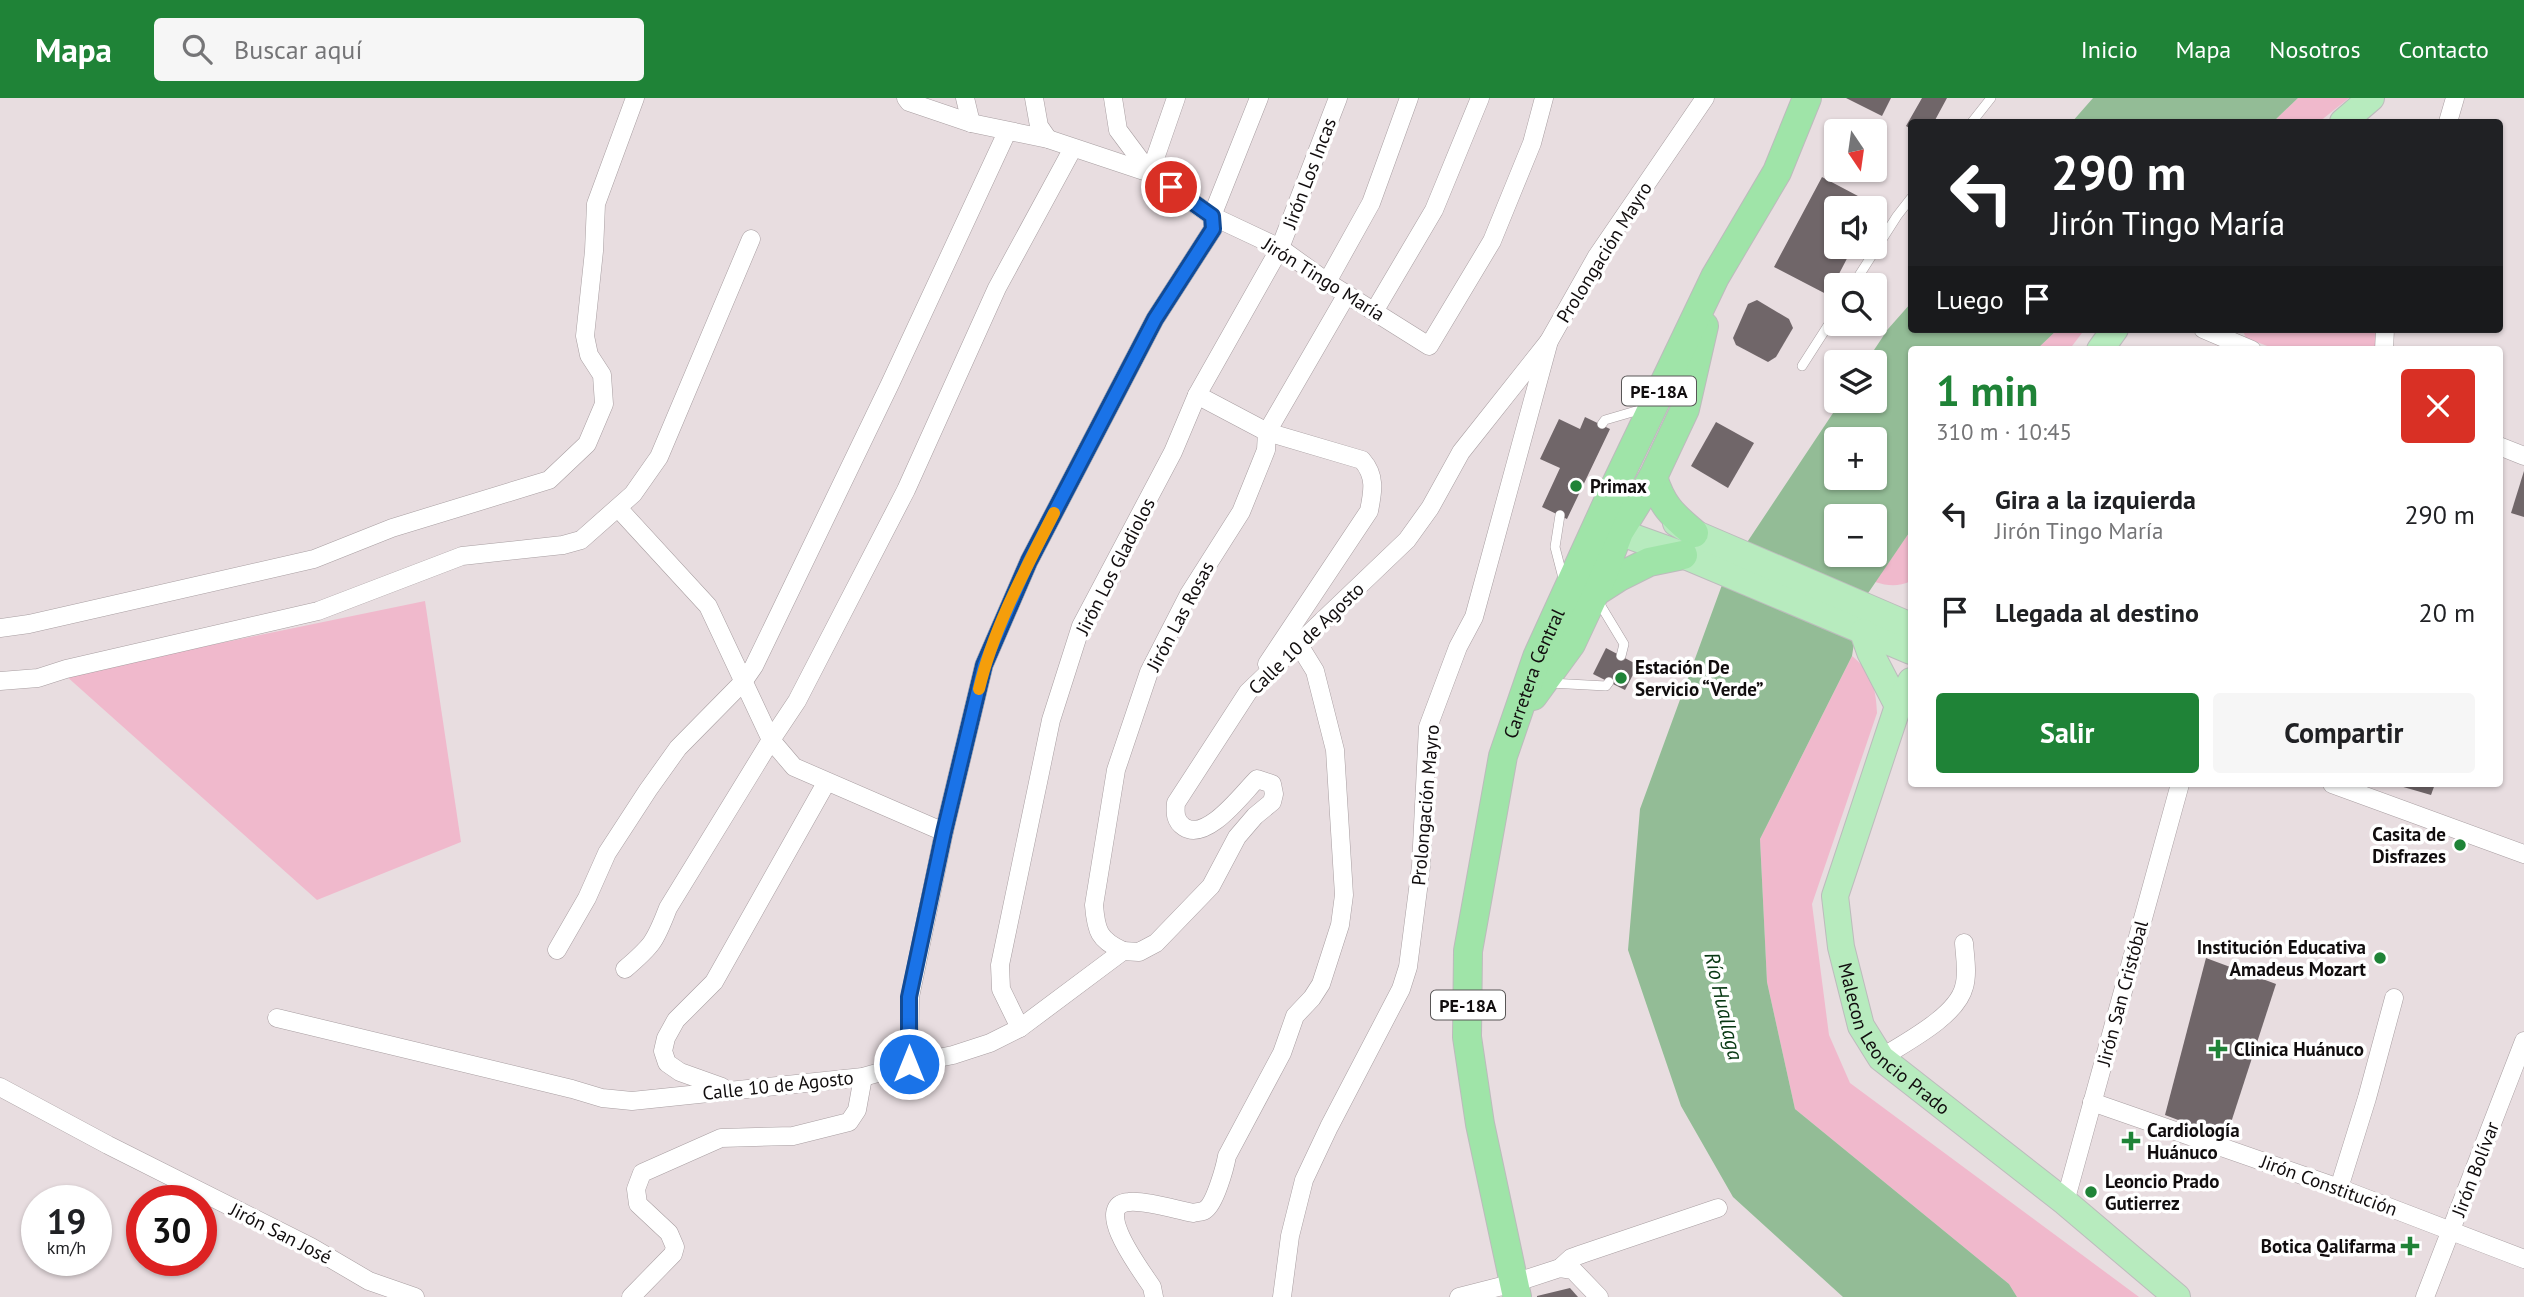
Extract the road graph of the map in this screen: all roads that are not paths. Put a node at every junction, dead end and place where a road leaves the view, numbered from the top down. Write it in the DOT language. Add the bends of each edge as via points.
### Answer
graph roads {
  1 [pos="635,98"];
  2 [pos="906,98"];
  3 [pos="965,98"];
  4 [pos="1034,98"];
  5 [pos="1113,98"];
  6 [pos="1176,98"];
  7 [pos="1259,98"];
  8 [pos="1338,98"];
  9 [pos="1409,98"];
  10 [pos="1480,98"];
  11 [pos="1544,98"];
  12 [pos="1705,98"];
  13 [pos="1807,98"];
  14 [pos="1992,98"];
  15 [pos="2371,98"];
  16 [pos="2455,98"];
  17 [pos="1974,119"];
  18 [pos="2346,119"];
  19 [pos="2449,119"];
  20 [pos="971,123"];
  21 [pos="1007,132"];
  22 [pos="1048,139"];
  23 [pos="1073,148"];
  24 [pos="1150,173"];
  25 [pos="1908,202"];
  26 [pos="1212,216"];
  27 [pos="751,239"];
  28 [pos="1280,248"];
  29 [pos="1861,273"];
  30 [pos="1715,278"];
  31 [pos="1327,282"];
  32 [pos="1347,294"];
  33 [pos="1375,310"];
  34 [pos="1824,332"];
  35 [pos="2226,334"];
  36 [pos="1549,341"];
  37 [pos="2246,346"];
  38 [pos="1802,366"];
  39 [pos="1197,395"];
  40 [pos="1651,407"];
  41 [pos="1602,424"];
  42 [pos="1267,432"];
  43 [pos="2503,448"];
  44 [pos="2524,456"];
  45 [pos="1653,477"];
  46 [pos="1637,502"];
  47 [pos="1606,505"];
  48 [pos="618,508"];
  49 [pos="1560,515"];
  50 [pos="1619,532"];
  51 [pos="1697,548"];
  52 [pos="1580,593"];
  53 [pos="1863,624"];
  54 [pos="1908,626"];
  55 [pos="0,628"];
  56 [pos="1298,645"];
  57 [pos="1908,649"];
  58 [pos="1621,656"];
  59 [pos="0,681"];
  60 [pos="743,682"];
  61 [pos="1543,682"];
  62 [pos="1609,682"];
  63 [pos="1908,687"];
  64 [pos="1248,692"];
  65 [pos="1898,706"];
  66 [pos="1511,727"];
  67 [pos="771,740"];
  68 [pos="826,782"];
  69 [pos="2179,787"];
  70 [pos="2340,787"];
  71 [pos="944,832"];
  72 [pos="2524,854"];
  73 [pos="1964,943"];
  74 [pos="556,950"];
  75 [pos="1123,951"];
  76 [pos="625,969"];
  77 [pos="2394,999"];
  78 [pos="277,1018"];
  79 [pos="1020,1028"];
  80 [pos="2524,1041"];
  81 [pos="1881,1058"];
  82 [pos="909,1064"];
  83 [pos="863,1077"];
  84 [pos="0,1087"];
  85 [pos="729,1089"];
  86 [pos="2092,1102"];
  87 [pos="2339,1188"];
  88 [pos="2065,1202"];
  89 [pos="1718,1208"];
  90 [pos="2450,1231"];
  91 [pos="2524,1259"];
  92 [pos="1560,1268"];
  93 [pos="368,1289"];
  94 [pos="1516,1290"];
  95 [pos="415,1297"];
  96 [pos="631,1297"];
  97 [pos="1154,1297"];
  98 [pos="1282,1297"];
  99 [pos="1459,1297"];
  100 [pos="1599,1297"];
  101 [pos="2177,1297"];
  102 [pos="2425,1297"];
  1 -- 55 [label="street" via="596,204 585,336 589,355 601,375 604,404 587,444 549,480 392,528 314,559"];
  2 -- 20 [label="street, Jirón Tingo María"];
  3 -- 20 [label="street"];
  4 -- 22 [label="street" via="1039,126"];
  5 -- 24 [label="street" via="1118,130"];
  6 -- 24 [label="street"];
  7 -- 26 [label="street"];
  8 -- 28 [label="street, Jirón Los Incas"];
  9 -- 31 [label="street" via="1371,203"];
  10 -- 33 [label="street" via="1434,210"];
  11 -- 33 [label="street, Jirón Tingo María" via="1532,144 1492,241 1429,346"];
  12 -- 36 [label="street, Prolongación Mayro" via="1597,256"];
  13 -- 30 [label="highway, Carretera Central / PE-18A" via="1777,172"];
  14 -- 17 [label="lane"];
  15 -- 18 [label="main road"];
  16 -- 19 [label="street"];
  20 -- 21 [label="street, Jirón Tingo María"];
  21 -- 22 [label="street, Jirón Tingo María"];
  21 -- 60 [label="street" via="890,384"];
  22 -- 23 [label="street, Jirón Tingo María"];
  23 -- 24 [label="street, Jirón Tingo María"];
  23 -- 67 [label="street" via="997,288 906,490 797,701"];
  24 -- 26 [label="street, Jirón Tingo María"];
  25 -- 29 [label="lane"];
  26 -- 28 [label="street, Jirón Tingo María"];
  26 -- 71 [label="street" via="1213,229 1207,241 1155,319 1029,561 984,665"];
  27 -- 48 [label="street" via="659,457 643,483"];
  28 -- 31 [label="street, Jirón Tingo María"];
  28 -- 39 [label="street, Jirón Los Gladiolos"];
  30 -- 40 [label="highway, Carretera Central / PE-18A"];
  30 -- 45 [label="highway, PE-18A" via="1685,409"];
  31 -- 32 [label="street, Jirón Tingo María"];
  32 -- 33 [label="street, Jirón Tingo María"];
  32 -- 42 [label="street, Jirón Las Rosas"];
  34 -- 38 [label="lane"];
  35 -- 37 [label="street"];
  36 -- 56 [label="street, Calle 10 de Agosto" via="1461,452 1408,540"];
  36 -- 98 [label="street, Prolongación Mayro" via="1474,617 1428,727 1421,866 1402,989 1304,1180"];
  39 -- 42 [label="street"];
  39 -- 79 [label="street, Jirón Los Gladiolos" via="1174,452 1081,626 1051,720 1000,965 1001,989"];
  40 -- 41 [label="lane"];
  40 -- 47 [label="highway, Carretera Central / PE-18A"];
  42 -- 64 [label="street" via="1362,460 1371,471 1373,491 1369,511"];
  42 -- 75 [label="street, Jirón Las Rosas" via="1266,450 1241,512 1189,594 1149,672 1116,769 1094,905 1096,928 1108,944"];
  43 -- 44 [label="street"];
  45 -- 46 [label="highway, PE-18A"];
  45 -- 51 [label="highway" via="1671,514"];
  46 -- 47 [label="main road"];
  46 -- 50 [label="highway, PE-18A"];
  46 -- 51 [label="main road"];
  47 -- 50 [label="main road"];
  47 -- 52 [label="highway, Carretera Central / PE-18A"];
  48 -- 59 [label="street" via="582,540 572,543 462,556 318,611 38,678"];
  48 -- 60 [label="street" via="708,606"];
  49 -- 52 [label="lane" via="1555,547"];
  50 -- 51 [label="main road"];
  50 -- 52 [label="highway, PE-18A"];
  51 -- 52 [label="highway" via="1648,562"];
  51 -- 53 [label="main road"];
  52 -- 58 [label="lane" via="1624,644"];
  52 -- 61 [label="highway, PE-18A" via="1571,644"];
  52 -- 66 [label="highway, Carretera Central / PE-18A" via="1537,657"];
  53 -- 54 [label="main road"];
  53 -- 57 [label="main road"];
  53 -- 65 [label="main road" via="1870,652"];
  56 -- 64 [label="street, Calle 10 de Agosto"];
  56 -- 97 [label="street" via="1315,671 1335,750 1344,895 1340,925 1321,984 1295,1016 1282,1053 1227,1156 1210,1205 1204,1212 1193,1213 1130,1201 1115,1214 1118,1233"];
  60 -- 67 [label="street"];
  60 -- 74 [label="street" via="678,748 648,790 607,853"];
  61 -- 62 [label="lane" via="1606,686"];
  61 -- 66 [label="highway, PE-18A"];
  63 -- 65 [label="main road, Malecon Leoncio Prado"];
  64 -- 75 [label="street, Calle 10 de Agosto" via="1176,803 1175,814 1188,829 1205,829 1257,779 1272,783 1272,802 1237,837 1211,886 1156,943 1139,952"];
  65 -- 81 [label="main road, Malecon Leoncio Prado" via="1835,896 1841,947 1861,1026"];
  66 -- 94 [label="highway, Carretera Central / PE-18A" via="1468,950 1467,1037 1480,1124"];
  67 -- 68 [label="street" via="794,767"];
  67 -- 76 [label="street" via="668,908 657,937"];
  68 -- 71 [label="street"];
  68 -- 85 [label="street" via="715,982 676,1020 666,1038 663,1051 667,1063 699,1081"];
  69 -- 86 [label="street, Jirón San Cristóbal"];
  70 -- 72 [label="street"];
  71 -- 82 [label="street" via="909,997"];
  73 -- 81 [label="street" via="1965,984 1960,999 1946,1014"];
  75 -- 79 [label="street, Calle 10 de Agosto"];
  77 -- 87 [label="street"];
  78 -- 85 [label="street, Calle 10 de Agosto" via="603,1098 632,1101"];
  79 -- 82 [label="street, Calle 10 de Agosto" via="953,1055"];
  80 -- 90 [label="street, Jirón Bolívar"];
  81 -- 88 [label="main road, Malecon Leoncio Prado"];
  82 -- 83 [label="street, Calle 10 de Agosto"];
  83 -- 85 [label="street, Calle 10 de Agosto"];
  83 -- 96 [label="street" via="849,1122 793,1136 721,1138 642,1173 636,1189 638,1204 669,1233 675,1247"];
  84 -- 93 [label="street, Jirón San José" via="311,1247"];
  86 -- 87 [label="street, Jirón Constitución"];
  86 -- 88 [label="street, Jirón San Cristóbal"];
  87 -- 90 [label="street, Jirón Constitución"];
  88 -- 101 [label="main road, Malecon Leoncio Prado"];
  89 -- 92 [label="street" via="1571,1258"];
  90 -- 91 [label="street, Jirón Constitución"];
  90 -- 102 [label="street, Jirón Bolívar"];
  92 -- 94 [label="street"];
  92 -- 100 [label="street" via="1573,1270"];
  93 -- 95 [label="street, Jirón San José"];
  94 -- 99 [label="street"];
}
